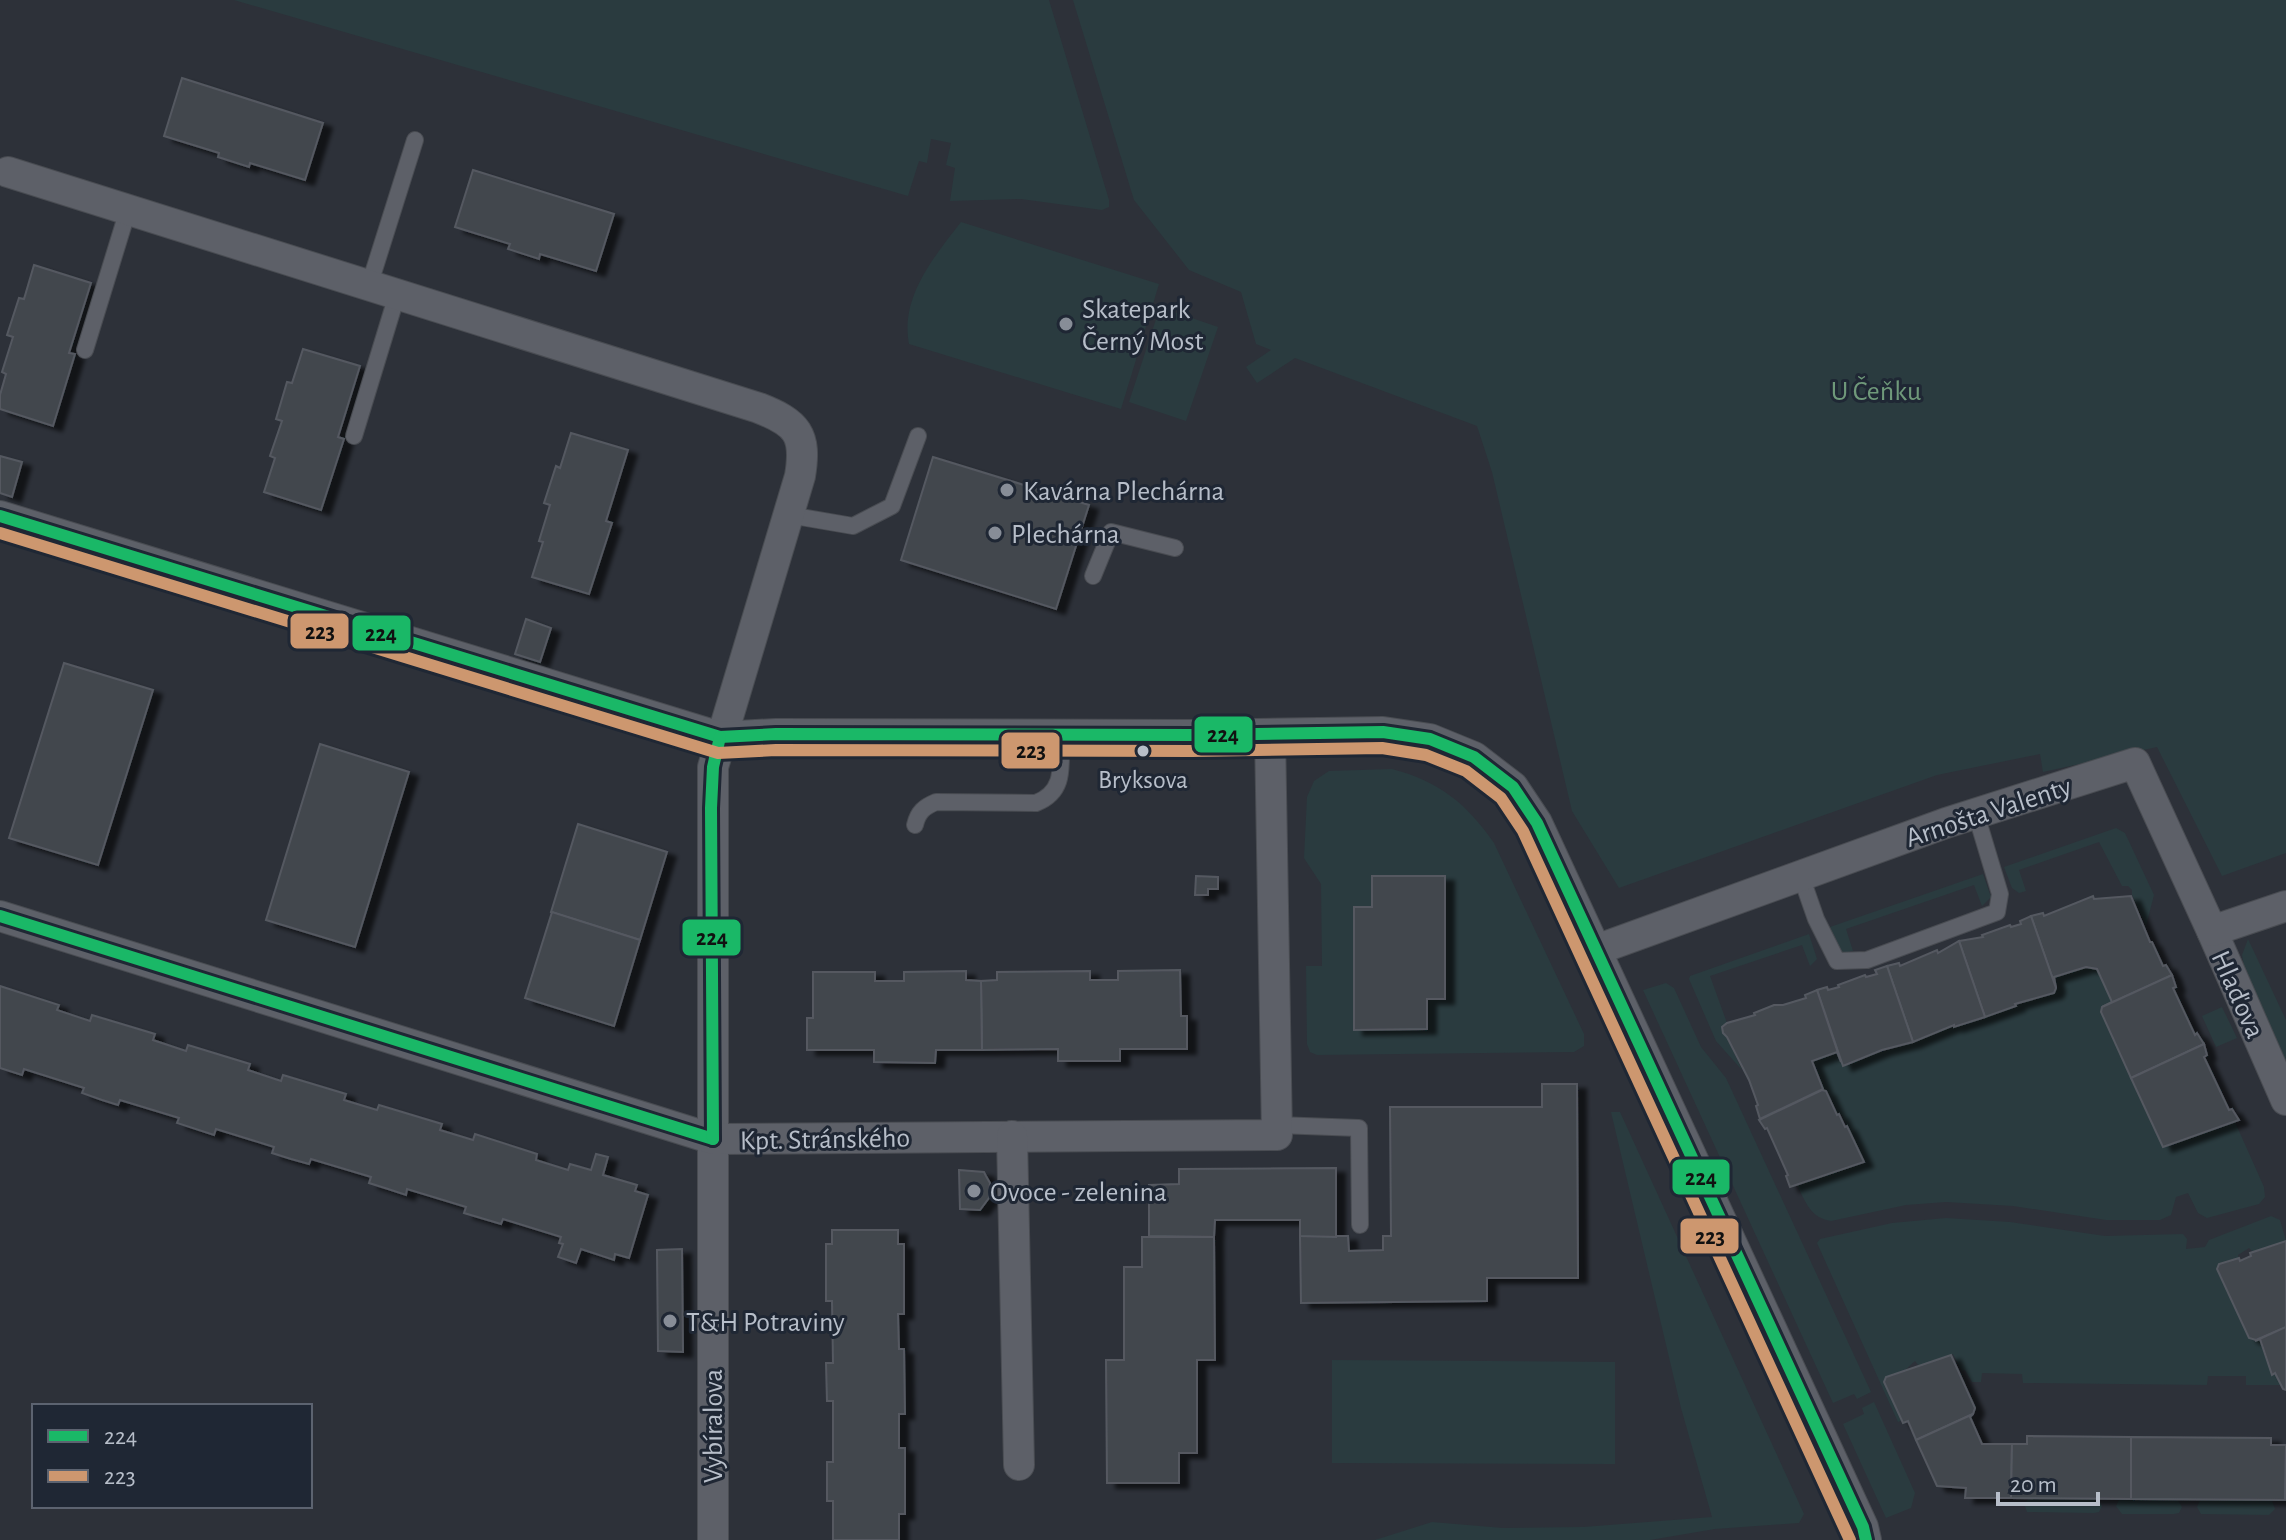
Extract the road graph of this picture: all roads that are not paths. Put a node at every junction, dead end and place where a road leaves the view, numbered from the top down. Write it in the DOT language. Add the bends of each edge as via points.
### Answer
graph roads {
  1 [pos="415,140"];
  2 [pos="4,171"];
  3 [pos="128,210"];
  4 [pos="383,290"];
  5 [pos="85,350"];
  6 [pos="354,436"];
  7 [pos="918,436"];
  8 [pos="789,515"];
  9 [pos="0,516"];
  10 [pos="1175,548"];
  11 [pos="1093,576"];
  12 [pos="1270,734"];
  13 [pos="1061,735"];
  14 [pos="720,737"];
  15 [pos="1976,814"];
  16 [pos="915,825"];
  17 [pos="1801,876"];
  18 [pos="2286,906"];
  19 [pos="0,916"];
  20 [pos="2212,931"];
  21 [pos="1596,950"];
  22 [pos="2286,1100"];
  23 [pos="1277,1125"];
  24 [pos="1012,1136"];
  25 [pos="713,1139"];
  26 [pos="1360,1225"];
  27 [pos="1019,1465"];
  28 [pos="713,1540"];
  29 [pos="1866,1540"];
  1 -- 4 [label="lane"];
  2 -- 3 [label="street, Vybíralova"];
  3 -- 4 [label="street, Vybíralova"];
  3 -- 5 [label="lane"];
  4 -- 6 [label="lane"];
  4 -- 8 [label="street, Vybíralova" via="785,418 796,429 804,454"];
  7 -- 8 [label="lane" via="892,506 853,526"];
  8 -- 14 [label="street, Vybíralova"];
  9 -- 14 [label="street"];
  10 -- 11 [label="lane" via="1111,532"];
  12 -- 13 [label="street"];
  12 -- 21 [label="street" via="1383,732 1430,739 1474,757 1513,787 1537,823"];
  12 -- 23 [label="street"];
  13 -- 14 [label="street"];
  13 -- 16 [label="lane" via="1059,784 1051,797 1036,803 936,802 917,815"];
  14 -- 25 [label="street, Vybíralova" via="711,808"];
  15 -- 17 [label="street, Arnošta Valenty"];
  15 -- 17 [label="lane" via="2000,894 1997,912 1867,960 1837,961"];
  15 -- 20 [label="street, Arnošta Valenty" via="2135,763"];
  17 -- 21 [label="street, Arnošta Valenty"];
  18 -- 20 [label="street"];
  19 -- 25 [label="street, Kpt. Stránského"];
  20 -- 22 [label="street, Hlaďova"];
  21 -- 29 [label="street"];
  23 -- 24 [label="street, Kpt. Stránského" via="1277,1135"];
  23 -- 26 [label="lane" via="1359,1128"];
  24 -- 25 [label="street, Kpt. Stránského"];
  24 -- 27 [label="street"];
  25 -- 28 [label="street, Vybíralova"];
}
